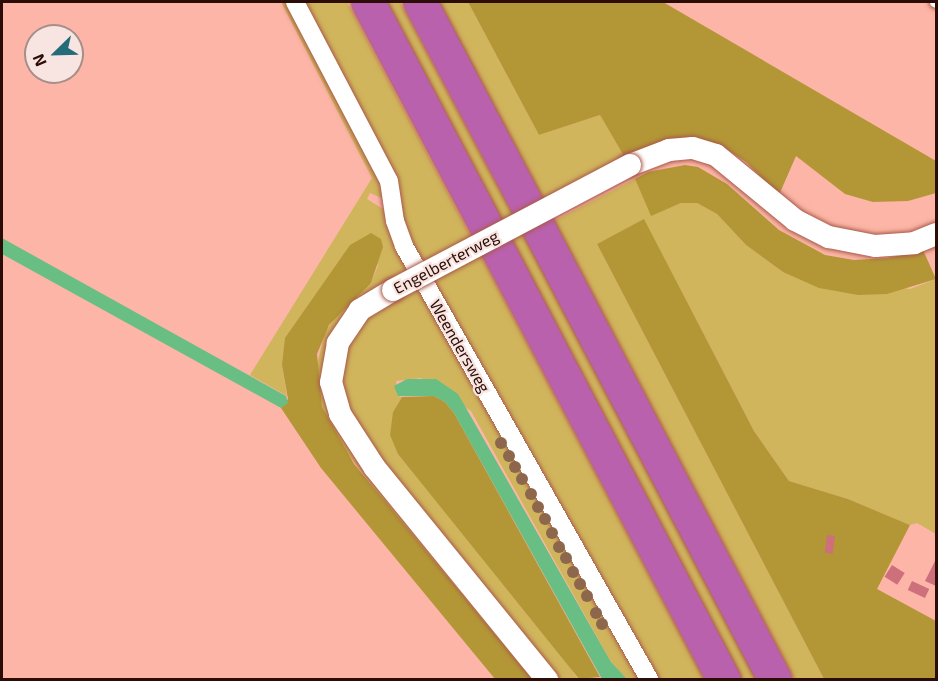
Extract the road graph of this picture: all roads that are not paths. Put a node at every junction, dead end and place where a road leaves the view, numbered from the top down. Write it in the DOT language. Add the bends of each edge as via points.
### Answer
graph roads {
  1 [pos="295,2"];
  2 [pos="368,2"];
  3 [pos="420,2"];
  4 [pos="936,234"];
  5 [pos="547,680"];
  6 [pos="650,680"];
  7 [pos="724,680"];
  8 [pos="775,680"];
  1 -- 6 [label="street, Weendersweg" via="389,181 404,246"];
  2 -- 7 [label="highway"];
  3 -- 8 [label="highway"];
  4 -- 5 [label="street, Engelberterweg, bridge" via="914,243 875,246 829,237 795,220 716,155 693,148 669,150 630,165 360,310 338,343 331,382 340,414 375,468"];
}
